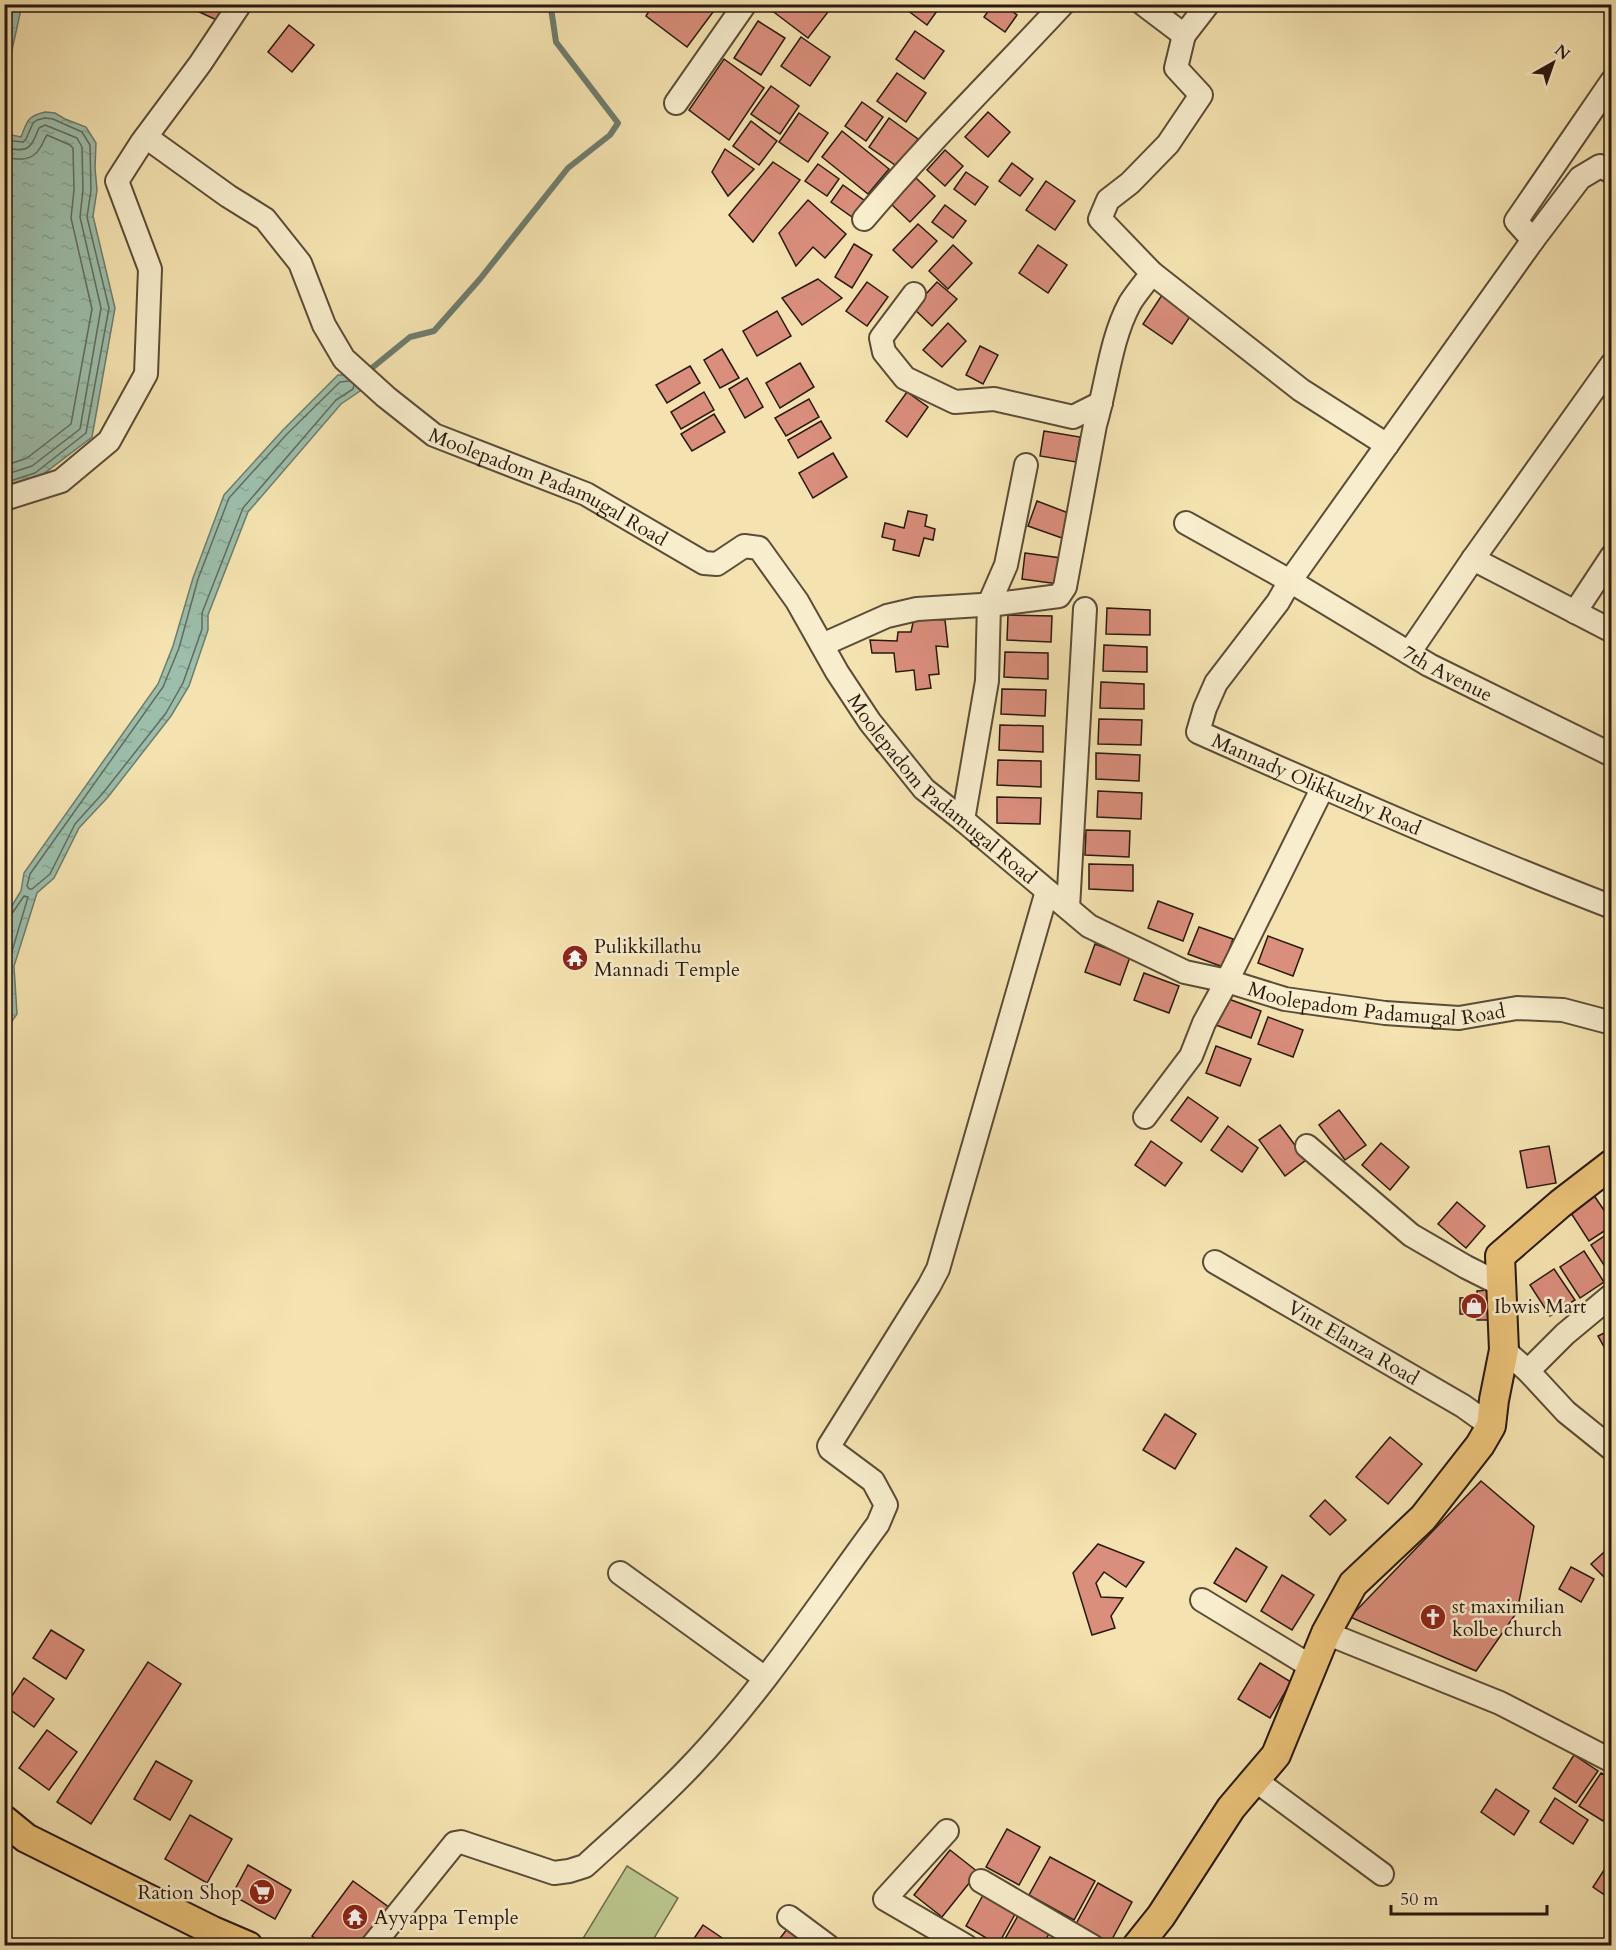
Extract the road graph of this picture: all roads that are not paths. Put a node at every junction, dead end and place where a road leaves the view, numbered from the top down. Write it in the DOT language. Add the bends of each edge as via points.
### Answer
graph roads {
  1 [pos="240,4"];
  2 [pos="745,4"];
  3 [pos="1063,4"];
  4 [pos="1143,4"];
  5 [pos="1208,4"];
  6 [pos="1184,35"];
  7 [pos="1611,81"];
  8 [pos="676,103"];
  9 [pos="146,137"];
  10 [pos="1611,172"];
  11 [pos="864,219"];
  12 [pos="1533,240"];
  13 [pos="1152,273"];
  14 [pos="914,294"];
  15 [pos="1611,364"];
  16 [pos="1101,403"];
  17 [pos="1387,444"];
  18 [pos="1026,465"];
  19 [pos="4,499"];
  20 [pos="1186,523"];
  21 [pos="1611,556"];
  22 [pos="1473,559"];
  23 [pos="1290,581"];
  24 [pos="989,604"];
  25 [pos="1085,609"];
  26 [pos="1575,612"];
  27 [pos="1611,631"];
  28 [pos="822,645"];
  29 [pos="1409,653"];
  30 [pos="1611,755"];
  31 [pos="1323,788"];
  32 [pos="963,819"];
  33 [pos="1047,891"];
  34 [pos="1611,907"];
  35 [pos="1068,908"];
  36 [pos="1227,981"];
  37 [pos="1611,1023"];
  38 [pos="1145,1117"];
  39 [pos="1307,1146"];
  40 [pos="1611,1164"];
  41 [pos="1215,1262"];
  42 [pos="1502,1285"];
  43 [pos="1611,1295"];
  44 [pos="1504,1350"];
  45 [pos="1528,1371"];
  46 [pos="1491,1426"];
  47 [pos="1611,1449"];
  48 [pos="620,1573"];
  49 [pos="1202,1600"];
  50 [pos="1326,1633"];
  51 [pos="1312,1667"];
  52 [pos="765,1678"];
  53 [pos="1611,1761"];
  54 [pos="1255,1780"];
  55 [pos="4,1820"];
  56 [pos="947,1831"];
  57 [pos="1382,1874"];
  58 [pos="981,1881"];
  59 [pos="789,1917"];
  60 [pos="248,1946"];
  61 [pos="372,1946"];
  62 [pos="828,1946"];
  63 [pos="966,1946"];
  64 [pos="1092,1946"];
  65 [pos="1137,1946"];
  1 -- 9 [label="street"];
  2 -- 8 [label="street"];
  3 -- 11 [label="street"];
  4 -- 6 [label="street"];
  5 -- 6 [label="street"];
  6 -- 13 [label="street" via="1176,68 1201,95 1168,144 1108,200 1100,219"];
  7 -- 12 [label="street" via="1516,221"];
  9 -- 19 [label="street" via="117,181 150,269 146,374 109,441 61,481"];
  9 -- 28 [label="street, Moolepadom Padamugal Road" via="265,219 300,263 324,325 344,359 434,435 586,494 704,563 717,564 744,546 759,548"];
  10 -- 12 [label="street" via="1600,166 1580,178"];
  12 -- 17 [label="street"];
  13 -- 16 [label="street" via="1130,303 1112,349"];
  13 -- 17 [label="street" via="1301,390"];
  14 -- 16 [label="street" via="881,338 884,352 905,378 955,402 994,399 1073,417"];
  15 -- 22 [label="street"];
  16 -- 24 [label="street" via="1065,587 1059,596"];
  17 -- 23 [label="street"];
  18 -- 24 [label="street" via="1006,565"];
  20 -- 23 [label="street"];
  21 -- 26 [label="street"];
  22 -- 26 [label="street"];
  22 -- 29 [label="street"];
  23 -- 29 [label="street, 7th Avenue"];
  23 -- 31 [label="street, Mannady Olikkuzhy Road" via="1216,682 1198,732"];
  24 -- 28 [label="street" via="917,609 887,616"];
  24 -- 32 [label="street" via="987,681"];
  25 -- 35 [label="street"];
  26 -- 27 [label="street"];
  28 -- 32 [label="street, Moolepadom Padamugal Road" via="876,730 924,789"];
  29 -- 30 [label="street, 7th Avenue"];
  31 -- 34 [label="street, Mannady Olikkuzhy Road"];
  31 -- 36 [label="street"];
  32 -- 33 [label="street, Moolepadom Padamugal Road"];
  33 -- 35 [label="street, Moolepadom Padamugal Road"];
  33 -- 52 [label="street" via="938,1269 829,1446 873,1481 886,1505 878,1524"];
  35 -- 36 [label="street, Moolepadom Padamugal Road" via="1089,926 1185,972"];
  36 -- 37 [label="street, Moolepadom Padamugal Road" via="1285,999 1385,1013 1459,1017 1517,1008 1563,1010"];
  36 -- 38 [label="street" via="1191,1056"];
  39 -- 42 [label="street" via="1411,1235"];
  40 -- 42 [label="main road" via="1500,1256"];
  41 -- 46 [label="street, Vint Elanza Road"];
  42 -- 44 [label="main road"];
  43 -- 45 [label="street"];
  44 -- 45 [label="street"];
  44 -- 46 [label="main road"];
  45 -- 47 [label="street" via="1566,1412"];
  46 -- 50 [label="main road" via="1423,1518 1353,1584"];
  48 -- 52 [label="street"];
  49 -- 51 [label="street"];
  50 -- 51 [label="main road"];
  50 -- 53 [label="street" via="1500,1703"];
  51 -- 54 [label="main road" via="1276,1755"];
  52 -- 61 [label="street" via="692,1766 585,1866 554,1873 455,1843"];
  54 -- 57 [label="street"];
  54 -- 65 [label="main road" via="1231,1808"];
  55 -- 60 [label="main road" via="26,1838"];
  56 -- 63 [label="street" via="885,1899"];
  58 -- 64 [label="street"];
  59 -- 62 [label="street"];
}
